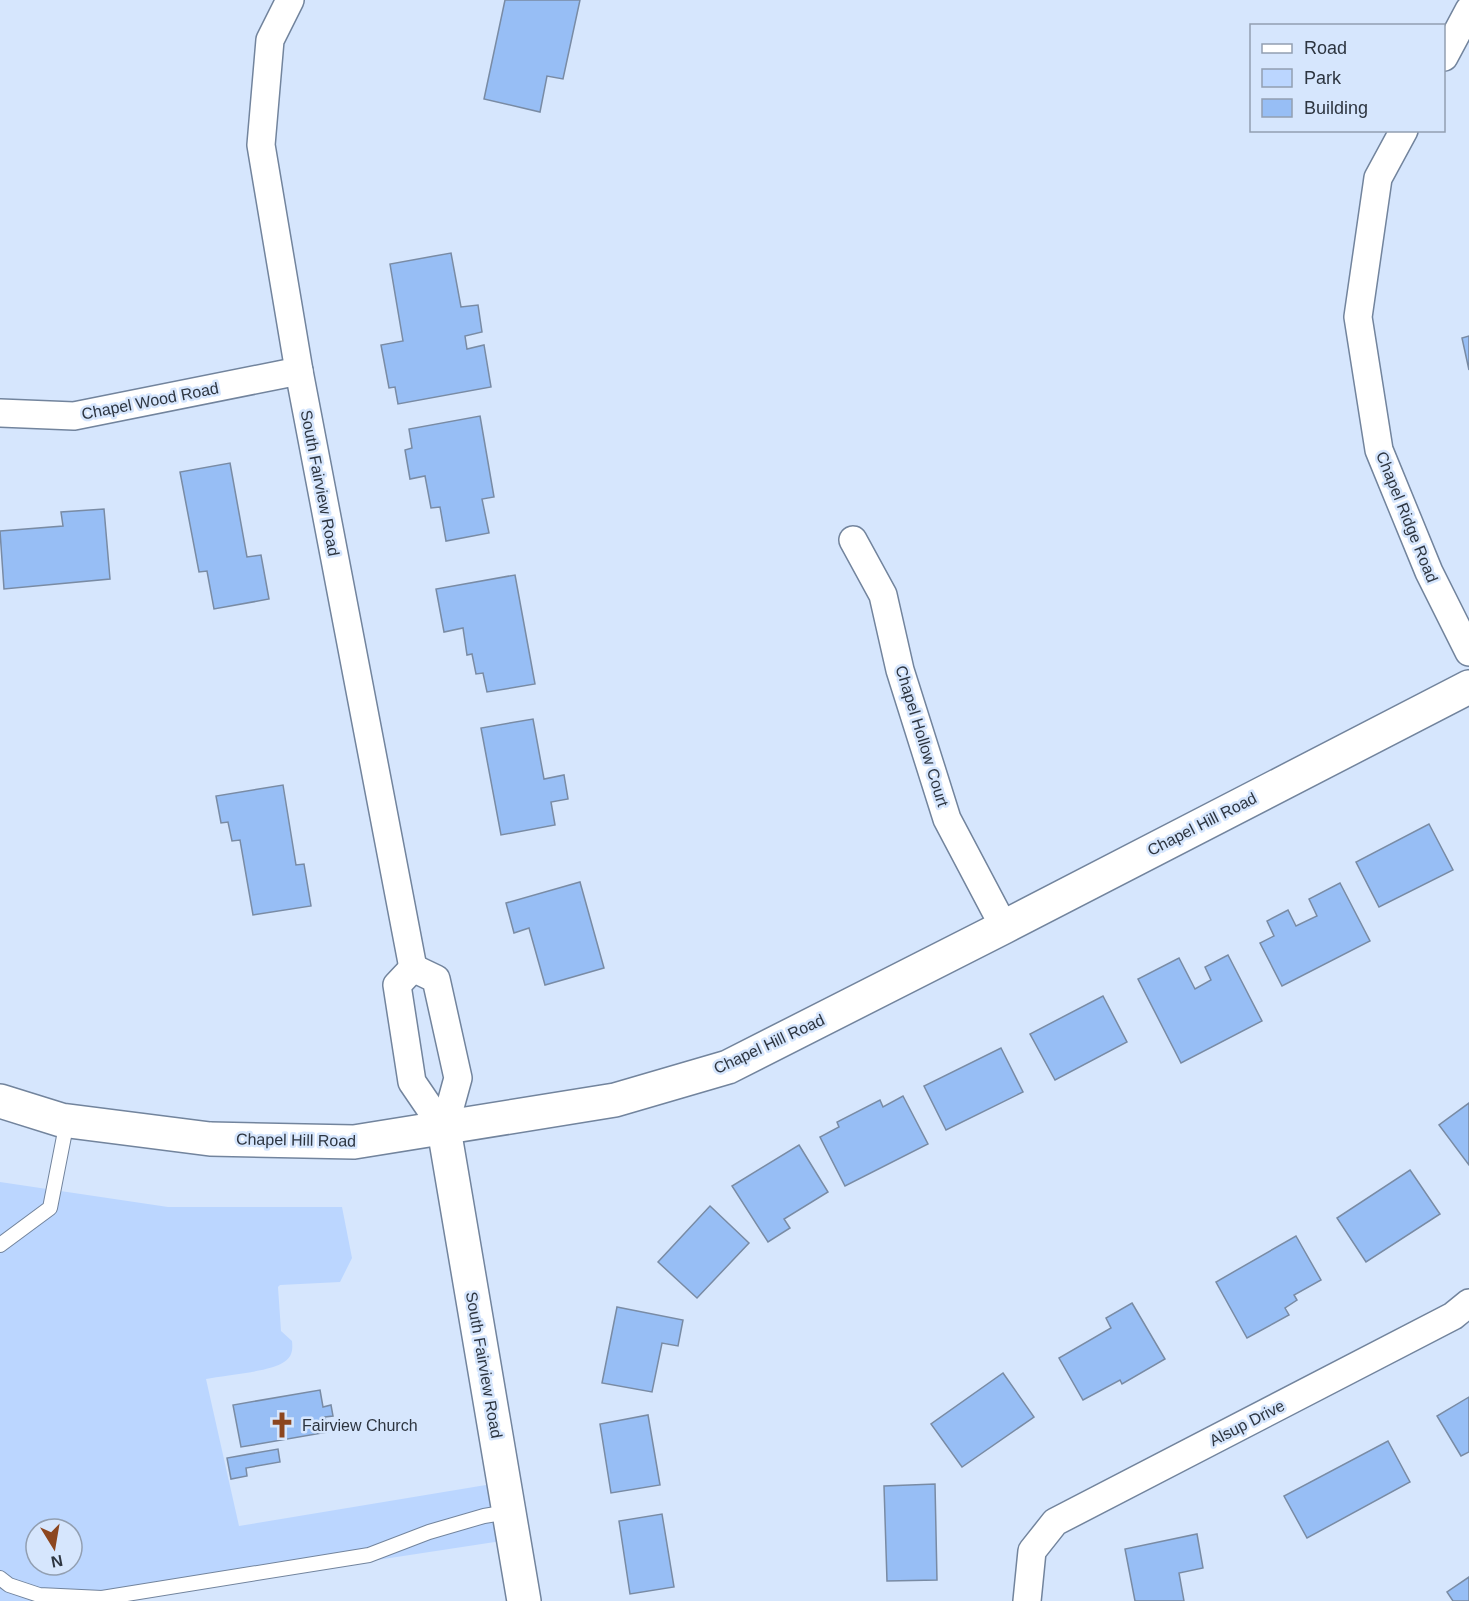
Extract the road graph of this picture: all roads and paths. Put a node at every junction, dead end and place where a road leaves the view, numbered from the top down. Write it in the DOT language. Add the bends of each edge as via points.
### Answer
graph roads {
  1 [pos="290,0"];
  2 [pos="1469,10"];
  3 [pos="1445,53"];
  4 [pos="1403,132"];
  5 [pos="299,371"];
  6 [pos="0,413"];
  7 [pos="853,540"];
  8 [pos="1469,652"];
  9 [pos="1469,687"];
  10 [pos="1004,927"];
  11 [pos="413,968"];
  12 [pos="0,1101"];
  13 [pos="68,1121"];
  14 [pos="444,1129"];
  15 [pos="0,1245"];
  16 [pos="1469,1303"];
  17 [pos="508,1512"];
  18 [pos="0,1578"];
  19 [pos="524,1601"];
  20 [pos="1027,1601"];
  1 -- 5 [label="street, South Fairview Road" via="270,40 261,145"];
  2 -- 3 [label="street"];
  4 -- 8 [label="street, Chapel Ridge Road" via="1378,178 1358,317 1379,450 1429,572"];
  5 -- 6 [label="street, Chapel Wood Road" via="74,416"];
  5 -- 11 [label="street, South Fairview Road"];
  7 -- 10 [label="street, Chapel Hollow Court" via="883,595 900,670 948,819"];
  9 -- 10 [label="street, Chapel Hill Road"];
  10 -- 14 [label="street, Chapel Hill Road" via="728,1066 615,1100"];
  11 -- 14 [label="street" via="397,985 412,1082"];
  11 -- 14 [label="street" via="436,979 458,1078"];
  12 -- 13 [label="street, Chapel Hill Road"];
  13 -- 14 [label="street, Chapel Hill Road" via="210,1139 354,1142"];
  13 -- 15 [label="lane" via="50,1208"];
  14 -- 17 [label="street, South Fairview Road"];
  16 -- 20 [label="street, Alsup Drive" via="1452,1316 1056,1522 1032,1551"];
  17 -- 18 [label="lane" via="429,1532 369,1555 102,1598 39,1595"];
  17 -- 19 [label="street, South Fairview Road"];
}
